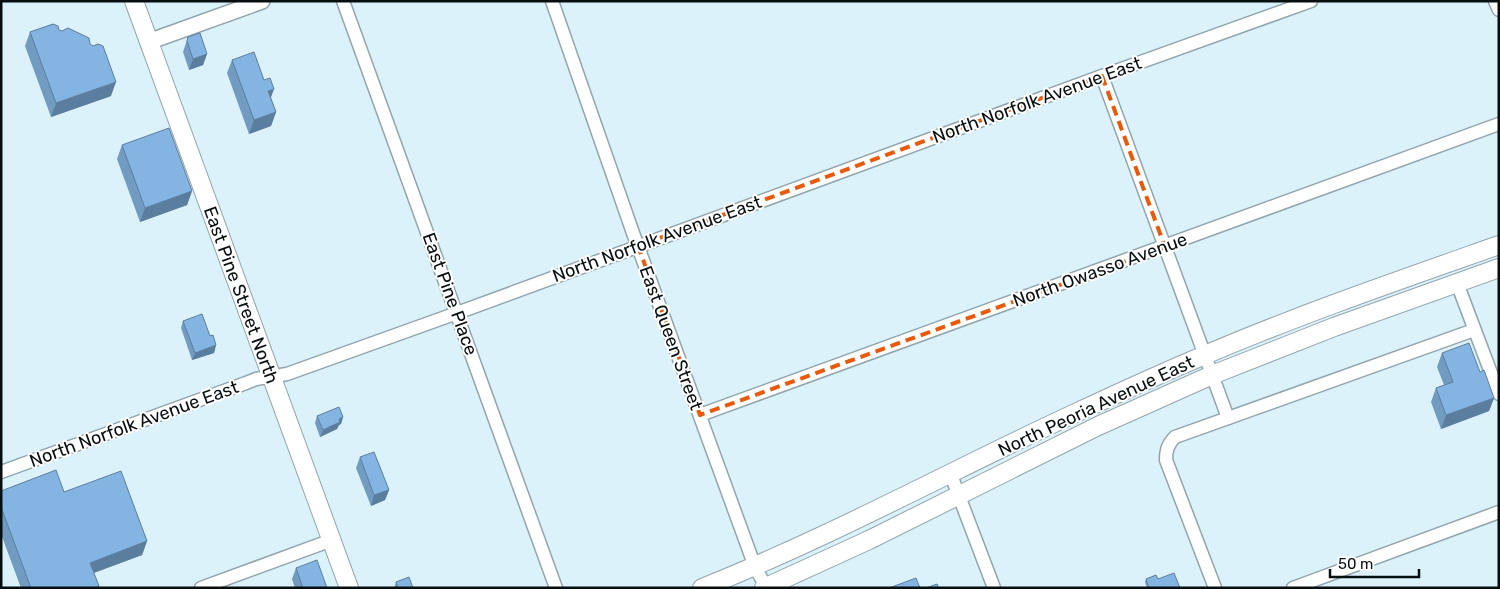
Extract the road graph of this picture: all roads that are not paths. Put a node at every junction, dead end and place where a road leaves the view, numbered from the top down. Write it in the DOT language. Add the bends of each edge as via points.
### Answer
graph roads {
  1 [pos="134,1"];
  2 [pos="262,1"];
  3 [pos="343,1"];
  4 [pos="552,1"];
  5 [pos="1311,1"];
  6 [pos="1496,1"];
  7 [pos="1499,10"];
  8 [pos="148,42"];
  9 [pos="1102,76"];
  10 [pos="1499,124"];
  11 [pos="1499,245"];
  12 [pos="638,246"];
  13 [pos="1165,247"];
  14 [pos="1499,268"];
  15 [pos="1457,283"];
  16 [pos="457,313"];
  17 [pos="1474,330"];
  18 [pos="1205,355"];
  19 [pos="1212,375"];
  20 [pos="271,377"];
  21 [pos="1499,394"];
  22 [pos="700,415"];
  23 [pos="1228,418"];
  24 [pos="1,472"];
  25 [pos="951,474"];
  26 [pos="959,495"];
  27 [pos="1499,512"];
  28 [pos="332,540"];
  29 [pos="755,567"];
  30 [pos="765,587"];
  31 [pos="201,588"];
  32 [pos="349,588"];
  33 [pos="556,588"];
  34 [pos="702,588"];
  35 [pos="994,588"];
  36 [pos="1214,588"];
  37 [pos="1293,588"];
  1 -- 8 [label="main road, East Pine Street North"];
  2 -- 8 [label="street"];
  3 -- 16 [label="street, East Pine Place"];
  4 -- 12 [label="street, East Queen Street"];
  5 -- 9 [label="street, North Norfolk Avenue East"];
  6 -- 7 [label="street"];
  8 -- 20 [label="main road, East Pine Street North"];
  9 -- 12 [label="street, North Norfolk Avenue East"];
  9 -- 13 [label="street"];
  10 -- 13 [label="street, North Owasso Avenue"];
  11 -- 18 [label="main road, North Peoria Avenue East"];
  12 -- 16 [label="street, North Norfolk Avenue East"];
  12 -- 22 [label="street, East Queen Street"];
  13 -- 18 [label="street"];
  13 -- 22 [label="street, North Owasso Avenue"];
  14 -- 15 [label="main road, North Peoria Avenue East"];
  15 -- 17 [label="street"];
  15 -- 19 [label="main road, North Peoria Avenue East"];
  16 -- 20 [label="street, North Norfolk Avenue East"];
  16 -- 33 [label="street, East Pine Place"];
  17 -- 21 [label="street"];
  17 -- 23 [label="street"];
  18 -- 19 [label="street"];
  18 -- 25 [label="main road, North Peoria Avenue East"];
  19 -- 23 [label="street"];
  19 -- 26 [label="main road, North Peoria Avenue East" via="1098,426"];
  20 -- 24 [label="street, North Norfolk Avenue East" via="251,381"];
  20 -- 28 [label="main road, East Pine Street North"];
  22 -- 29 [label="street, East Queen Street"];
  23 -- 36 [label="street" via="1175,437 1166,450 1166,460"];
  25 -- 26 [label="street"];
  25 -- 29 [label="main road, North Peoria Avenue East"];
  26 -- 30 [label="main road, North Peoria Avenue East"];
  26 -- 35 [label="street"];
  27 -- 37 [label="street"];
  28 -- 31 [label="street"];
  28 -- 32 [label="main road, East Pine Street North"];
  29 -- 30 [label="street, East Queen Street"];
  29 -- 34 [label="main road, North Peoria Avenue East"];
}
